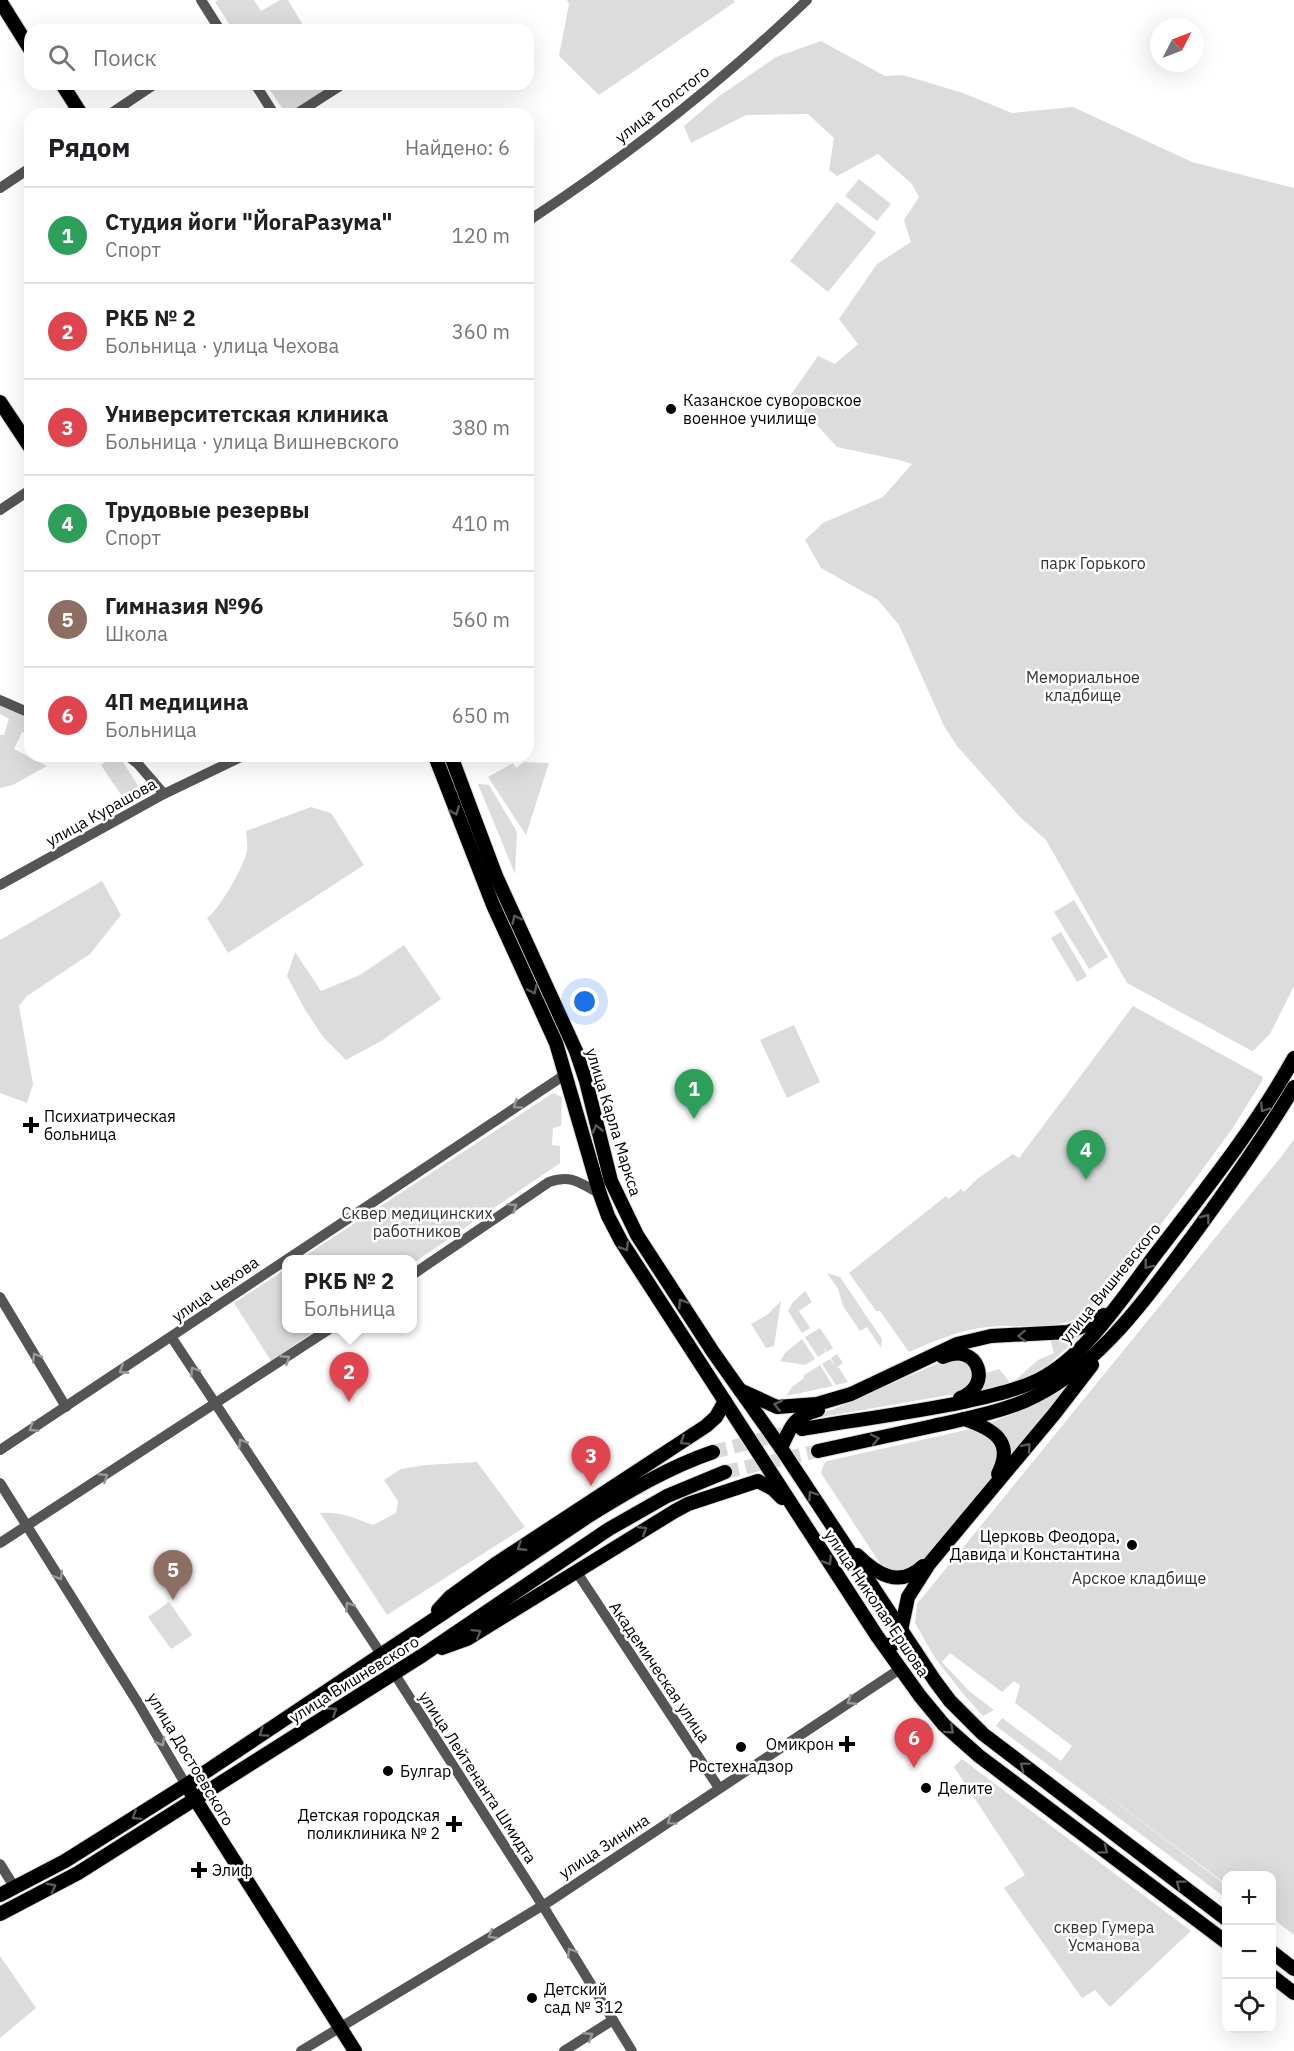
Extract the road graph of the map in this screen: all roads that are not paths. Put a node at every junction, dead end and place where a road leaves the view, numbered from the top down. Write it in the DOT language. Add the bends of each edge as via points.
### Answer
graph roads {
  1 [pos="8,0"];
  2 [pos="201,0"];
  3 [pos="807,0"];
  4 [pos="0,1"];
  5 [pos="216,24"];
  6 [pos="24,25"];
  7 [pos="24,39"];
  8 [pos="56,90"];
  9 [pos="66,90"];
  10 [pos="145,90"];
  11 [pos="259,90"];
  12 [pos="334,90"];
  13 [pos="66,108"];
  14 [pos="77,108"];
  15 [pos="119,108"];
  16 [pos="270,108"];
  17 [pos="305,108"];
  18 [pos="24,172"];
  19 [pos="0,188"];
  20 [pos="534,217"];
  21 [pos="0,402"];
  22 [pos="24,438"];
  23 [pos="24,494"];
  24 [pos="0,510"];
  25 [pos="0,700"];
  26 [pos="24,710"];
  27 [pos="136,762"];
  28 [pos="220,762"];
  29 [pos="230,762"];
  30 [pos="437,762"];
  31 [pos="453,762"];
  32 [pos="217,768"];
  33 [pos="164,794"];
  34 [pos="0,885"];
  35 [pos="1294,1058"];
  36 [pos="566,1074"];
  37 [pos="1294,1087"];
  38 [pos="600,1194"];
  39 [pos="292,1255"];
  40 [pos="282,1262"];
  41 [pos="417,1272"];
  42 [pos="0,1296"];
  43 [pos="1115,1307"];
  44 [pos="1132,1314"];
  45 [pos="326,1333"];
  46 [pos="172,1338"];
  47 [pos="713,1352"];
  48 [pos="739,1390"];
  49 [pos="725,1401"];
  50 [pos="217,1404"];
  51 [pos="66,1407"];
  52 [pos="930,1409"];
  53 [pos="964,1419"];
  54 [pos="802,1428"];
  55 [pos="781,1448"];
  56 [pos="0,1450"];
  57 [pos="818,1451"];
  58 [pos="713,1452"];
  59 [pos="725,1472"];
  60 [pos="0,1483"];
  61 [pos="796,1512"];
  62 [pos="28,1526"];
  63 [pos="843,1542"];
  64 [pos="0,1543"];
  65 [pos="576,1571"];
  66 [pos="423,1626"];
  67 [pos="902,1631"];
  68 [pos="884,1645"];
  69 [pos="381,1654"];
  70 [pos="423,1655"];
  71 [pos="918,1657"];
  72 [pos="900,1669"];
  73 [pos="394,1673"];
  74 [pos="186,1785"];
  75 [pos="719,1788"];
  76 [pos="195,1799"];
  77 [pos="0,1864"];
  78 [pos="15,1888"];
  79 [pos="0,1895"];
  80 [pos="543,1906"];
  81 [pos="0,1914"];
  82 [pos="1222,1915"];
  83 [pos="1222,1938"];
  84 [pos="1276,1956"];
  85 [pos="1294,1969"];
  86 [pos="1276,1979"];
  87 [pos="1294,1993"];
  88 [pos="613,2020"];
  89 [pos="340,2028"];
  90 [pos="301,2051"];
  91 [pos="355,2051"];
  92 [pos="564,2051"];
  93 [pos="632,2051"];
  1 -- 6 [label="main road"];
  2 -- 5 [label="street"];
  3 -- 20 [label="street, улица Толстого" via="762,44 682,109"];
  4 -- 7 [label="main road"];
  8 -- 13 [label="main road"];
  9 -- 14 [label="main road"];
  10 -- 15 [label="street"];
  11 -- 16 [label="street"];
  12 -- 17 [label="street"];
  18 -- 19 [label="street"];
  21 -- 22 [label="main road"];
  23 -- 24 [label="street"];
  25 -- 26 [label="street"];
  27 -- 33 [label="street"];
  28 -- 32 [label="street"];
  29 -- 32 [label="street, улица Курашова"];
  30 -- 36 [label="main road, улица Карла Маркса, one-way" via="493,905 547,1022"];
  47 -- 31 [label="main road, улица Карла Маркса, one-way" via="621,1204 604,1159 576,1051 496,876"];
  32 -- 33 [label="street, улица Курашова"];
  33 -- 34 [label="street, улица Курашова"];
  35 -- 43 [label="main road, улица Вишневского, one-way" via="1227,1160"];
  36 -- 38 [label="main road, улица Карла Маркса"];
  36 -- 39 [label="street, улица Чехова, one-way"];
  44 -- 37 [label="main road, улица Вишневского, one-way" via="1241,1171"];
  41 -- 38 [label="street, one-way" via="549,1182 571,1178"];
  38 -- 49 [label="main road, улица Николая Ершова, one-way" via="621,1240"];
  40 -- 46 [label="street, улица Чехова, one-way"];
  51 -- 42 [label="street, one-way"];
  43 -- 48 [label="main road, one-way" via="1068,1332 992,1336 957,1344 851,1394 817,1404 777,1407"];
  43 -- 52 [label="main road, улица Вишневского" via="1082,1347 1040,1379 1023,1387"];
  44 -- 53 [label="main road, улица Вишневского" via="1090,1359 1057,1384 1025,1401"];
  67 -- 44 [label="main road, one-way" via="908,1597 929,1564"];
  50 -- 45 [label="street, one-way"];
  50 -- 46 [label="street, one-way"];
  46 -- 51 [label="street, улица Чехова, one-way"];
  47 -- 48 [label="main road, улица Николая Ершова"];
  48 -- 55 [label="main road, улица Николая Ершова"];
  49 -- 61 [label="main road, улица Николая Ершова"];
  49 -- 66 [label="main road, one-way" via="706,1426 497,1563 450,1597"];
  62 -- 50 [label="street, one-way"];
  69 -- 50 [label="street, one-way"];
  51 -- 56 [label="street, улица Чехова, one-way"];
  52 -- 54 [label="main road, улица Вишневского"];
  52 -- 55 [label="main road" via="974,1391 979,1376 970,1357 951,1353 853,1399 803,1414 792,1425"];
  57 -- 53 [label="main road, улица Вишневского, one-way"];
  53 -- 63 [label="main road" via="985,1426 998,1437 1004,1450 1002,1466 994,1482 926,1563 906,1578 885,1576"];
  63 -- 55 [label="main road, улица Николая Ершова, one-way"];
  58 -- 66 [label="main road, улица Вишневского" via="624,1495"];
  59 -- 70 [label="main road, улица Вишневского" via="667,1496 609,1529"];
  60 -- 62 [label="street, улица Достоевского"];
  65 -- 61 [label="main road, one-way" via="688,1504 743,1485 758,1481 773,1489"];
  61 -- 68 [label="main road, улица Николая Ершова, one-way"];
  62 -- 64 [label="street"];
  62 -- 74 [label="street, улица Достоевского, one-way"];
  63 -- 67 [label="main road, улица Николая Ершова"];
  70 -- 65 [label="main road, one-way" via="467,1639"];
  65 -- 75 [label="street, Академическая улица"];
  66 -- 69 [label="main road, улица Вишневского"];
  67 -- 68 [label="main road" via="896,1643"];
  67 -- 71 [label="main road, улица Николая Ершова"];
  68 -- 72 [label="main road, улица Николая Ершова"];
  69 -- 74 [label="main road, улица Вишневского, one-way"];
  70 -- 73 [label="main road, улица Вишневского"];
  71 -- 72 [label="main road, улица Зинина"];
  82 -- 71 [label="main road, улица Николая Ершова, one-way" via="983,1734 950,1701"];
  72 -- 75 [label="street, улица Зинина, one-way"];
  72 -- 83 [label="main road, улица Николая Ершова, one-way" via="944,1725 979,1756"];
  76 -- 73 [label="main road, улица Вишневского, one-way"];
  73 -- 80 [label="street, улица Лейтенанта Шмидта"];
  74 -- 76 [label="main road, улица Достоевского"];
  74 -- 78 [label="main road, улица Вишневского, one-way"];
  75 -- 80 [label="street, улица Зинина, one-way"];
  81 -- 76 [label="main road, улица Вишневского, one-way" via="78,1874"];
  76 -- 89 [label="main road, улица Достоевского"];
  77 -- 78 [label="street"];
  78 -- 79 [label="main road, улица Вишневского"];
  88 -- 80 [label="street, улица Лейтенанта Шмидта, one-way"];
  80 -- 89 [label="street, улица Зинина, one-way"];
  84 -- 85 [label="main road"];
  86 -- 87 [label="main road"];
  92 -- 88 [label="street, one-way"];
  88 -- 93 [label="street, улица Лейтенанта Шмидта"];
  89 -- 90 [label="street, улица Зинина"];
  89 -- 91 [label="main road, улица Достоевского"];
}
